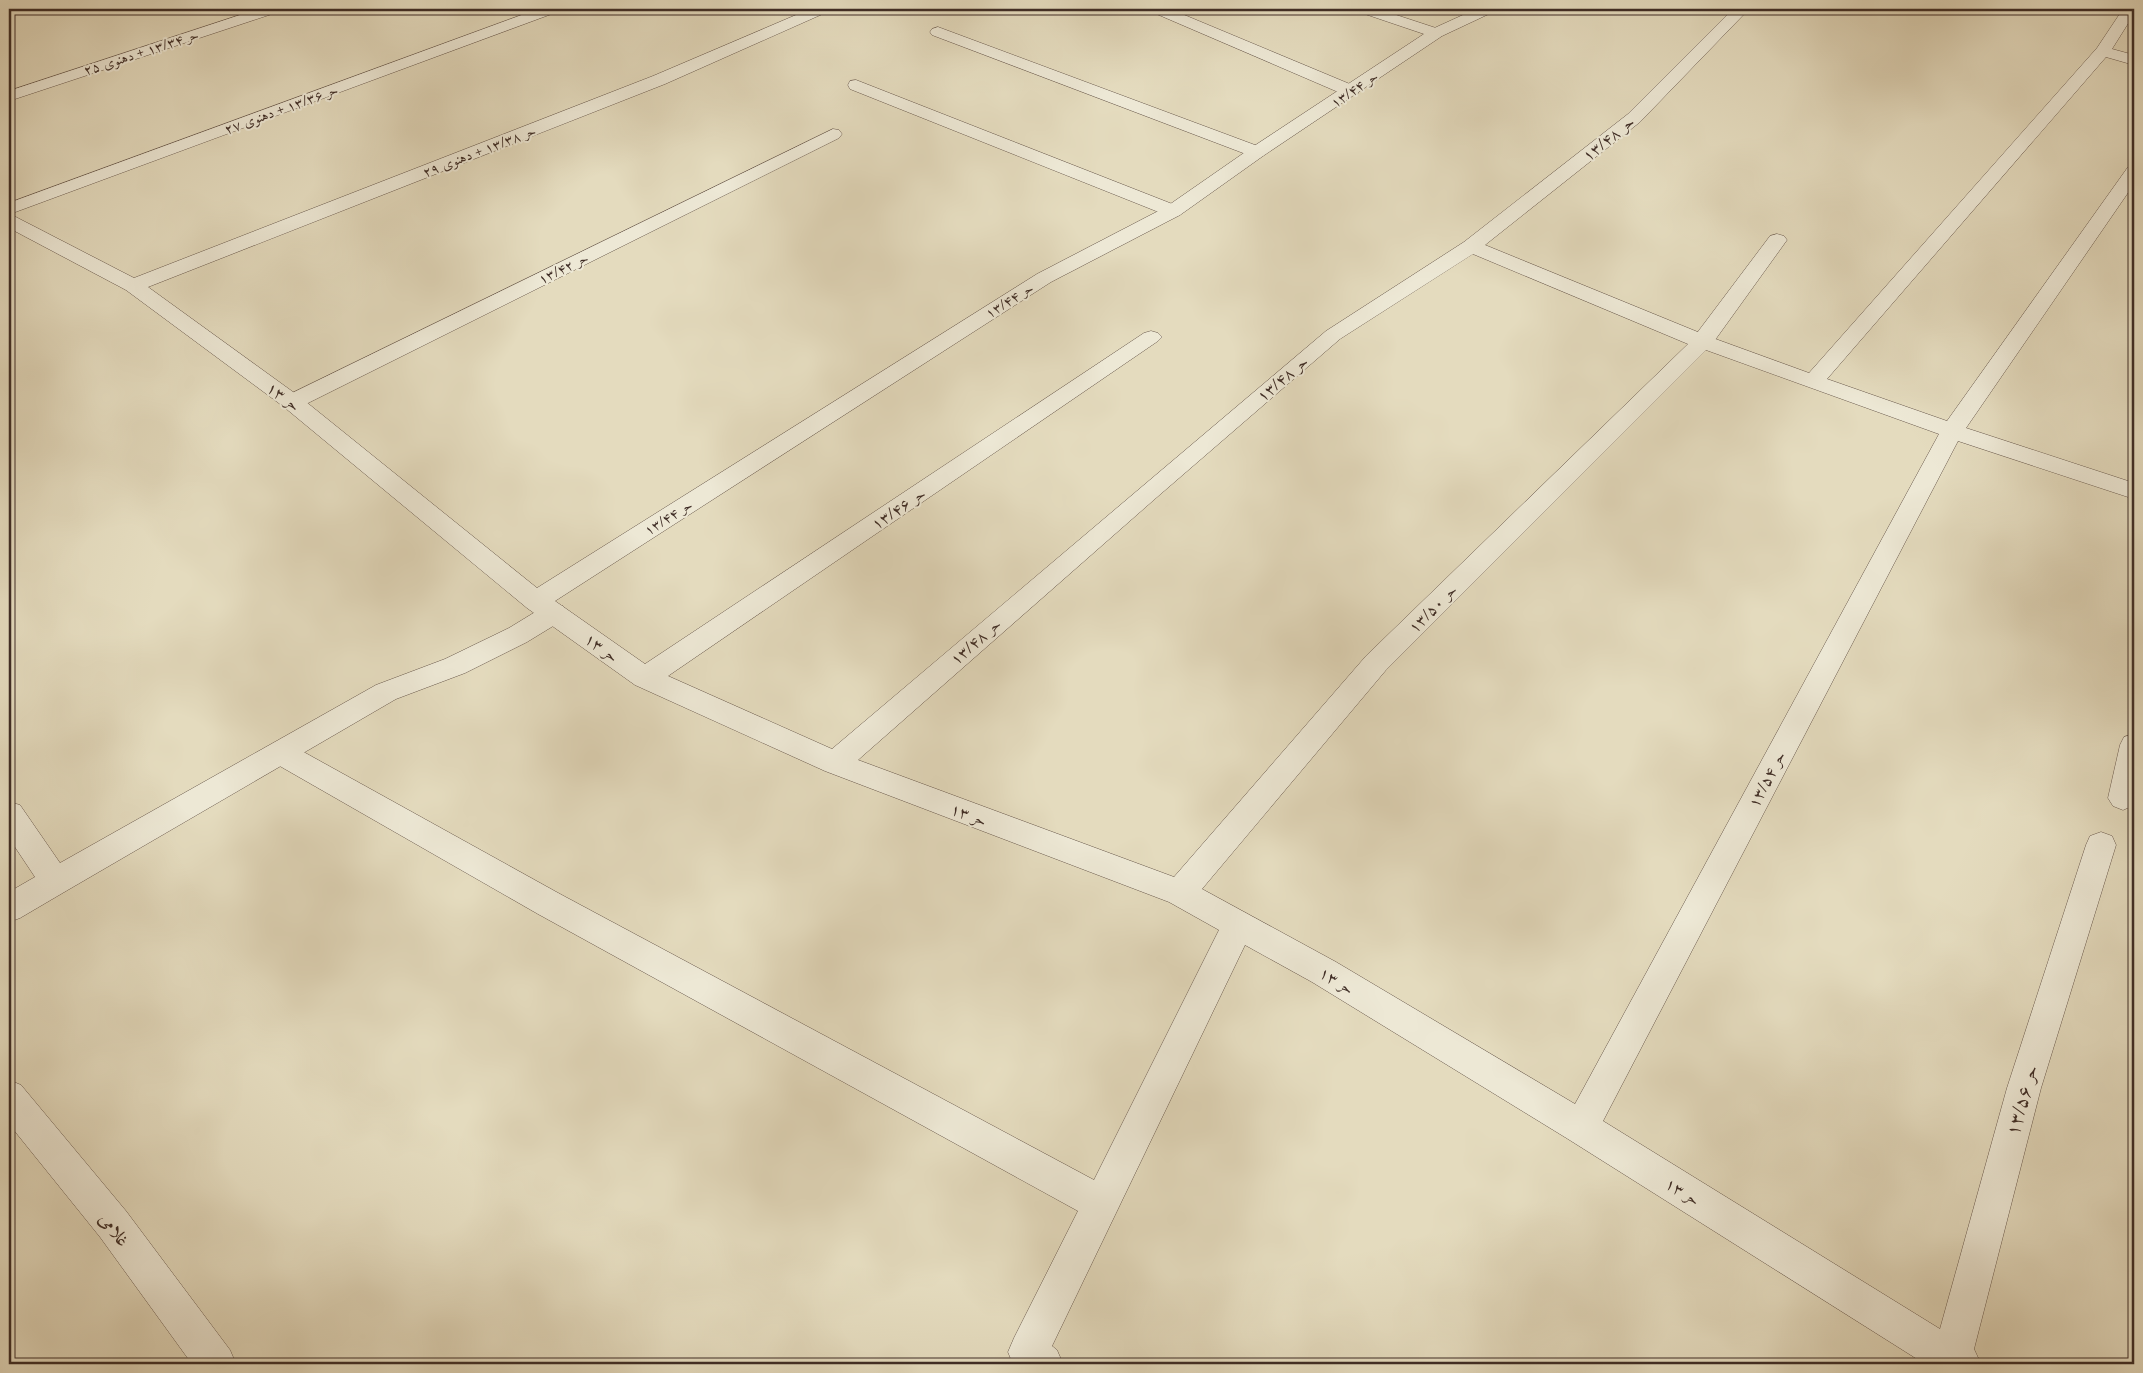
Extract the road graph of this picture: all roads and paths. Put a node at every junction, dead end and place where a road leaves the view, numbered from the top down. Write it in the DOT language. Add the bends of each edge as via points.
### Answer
graph roads {
  1 [pos="274,9"];
  2 [pos="552,9"];
  3 [pos="822,9"];
  4 [pos="1157,9"];
  5 [pos="1364,9"];
  6 [pos="1488,9"];
  7 [pos="1741,9"];
  8 [pos="2130,9"];
  9 [pos="938,32"];
  10 [pos="1436,33"];
  11 [pos="2103,51"];
  12 [pos="2134,60"];
  13 [pos="856,85"];
  14 [pos="1351,91"];
  15 [pos="9,96"];
  16 [pos="833,134"];
  17 [pos="1257,152"];
  18 [pos="2134,171"];
  19 [pos="9,209"];
  20 [pos="1172,211"];
  21 [pos="9,220"];
  22 [pos="1777,240"];
  23 [pos="1471,246"];
  24 [pos="133,286"];
  25 [pos="1151,337"];
  26 [pos="1702,342"];
  27 [pos="1814,381"];
  28 [pos="292,402"];
  29 [pos="1952,431"];
  30 [pos="2134,491"];
  31 [pos="545,607"];
  32 [pos="645,678"];
  33 [pos="2134,745"];
  34 [pos="281,753"];
  35 [pos="835,763"];
  36 [pos="2123,798"];
  37 [pos="9,814"];
  38 [pos="2101,845"];
  39 [pos="55,882"];
  40 [pos="1180,893"];
  41 [pos="9,908"];
  42 [pos="1238,924"];
  43 [pos="9,1097"];
  44 [pos="1581,1128"];
  45 [pos="1100,1203"];
  46 [pos="1957,1361"];
  47 [pos="216,1364"];
  48 [pos="1043,1364"];
  1 -- 15 [label="street, حر ۱۳/۳۴ + دهنوی ۲۵"];
  2 -- 19 [label="street, حر ۱۳/۳۶ + دهنوی ۲۷"];
  3 -- 24 [label="street, حر ۱۳/۳۸ + دهنوی ۲۹" via="659,80"];
  4 -- 14 [label="street"];
  5 -- 10 [label="street"];
  6 -- 10 [label="street, حر ۱۳/۴۴"];
  7 -- 23 [label="street, حر ۱۳/۴۸" via="1634,118"];
  8 -- 11 [label="street"];
  9 -- 17 [label="street"];
  10 -- 14 [label="street, حر ۱۳/۴۴"];
  11 -- 12 [label="street"];
  11 -- 27 [label="street"];
  13 -- 20 [label="street"];
  14 -- 17 [label="street, حر ۱۳/۴۴"];
  16 -- 28 [label="street, حر ۱۳/۴۲"];
  17 -- 20 [label="street, حر ۱۳/۴۴"];
  18 -- 29 [label="street, حر ۱۳/۵۴"];
  20 -- 31 [label="street, حر ۱۳/۴۴" via="1044,278"];
  21 -- 24 [label="street, حر ۱۳"];
  22 -- 26 [label="street, حر ۱۳/۵۰"];
  23 -- 26 [label="street"];
  23 -- 35 [label="street, حر ۱۳/۴۸" via="1332,335"];
  24 -- 28 [label="street, حر ۱۳"];
  25 -- 32 [label="street, حر ۱۳/۴۶"];
  26 -- 27 [label="street"];
  26 -- 40 [label="street, حر ۱۳/۵۰" via="1376,663"];
  27 -- 29 [label="street"];
  28 -- 31 [label="street, حر ۱۳"];
  29 -- 30 [label="street"];
  29 -- 44 [label="street, حر ۱۳/۵۴"];
  31 -- 32 [label="street, حر ۱۳"];
  31 -- 34 [label="street, حر ۱۳/۴۴" via="518,635 455,666 386,692"];
  32 -- 35 [label="street, حر ۱۳"];
  33 -- 36 [label="street"];
  34 -- 39 [label="street, حر ۱۳/۴۴"];
  34 -- 45 [label="street" via="549,904"];
  35 -- 40 [label="street, حر ۱۳"];
  37 -- 39 [label="street"];
  38 -- 46 [label="street, حر ۱۳/۵۶" via="2024,1088"];
  39 -- 41 [label="street, حر ۱۳/۴۴"];
  40 -- 42 [label="street, حر ۱۳"];
  42 -- 44 [label="street, حر ۱۳" via="1324,972"];
  42 -- 45 [label="street"];
  43 -- 47 [label="street, غلامی" via="113,1224"];
  44 -- 46 [label="street, حر ۱۳"];
  45 -- 48 [label="street" via="1028,1352"];
}
